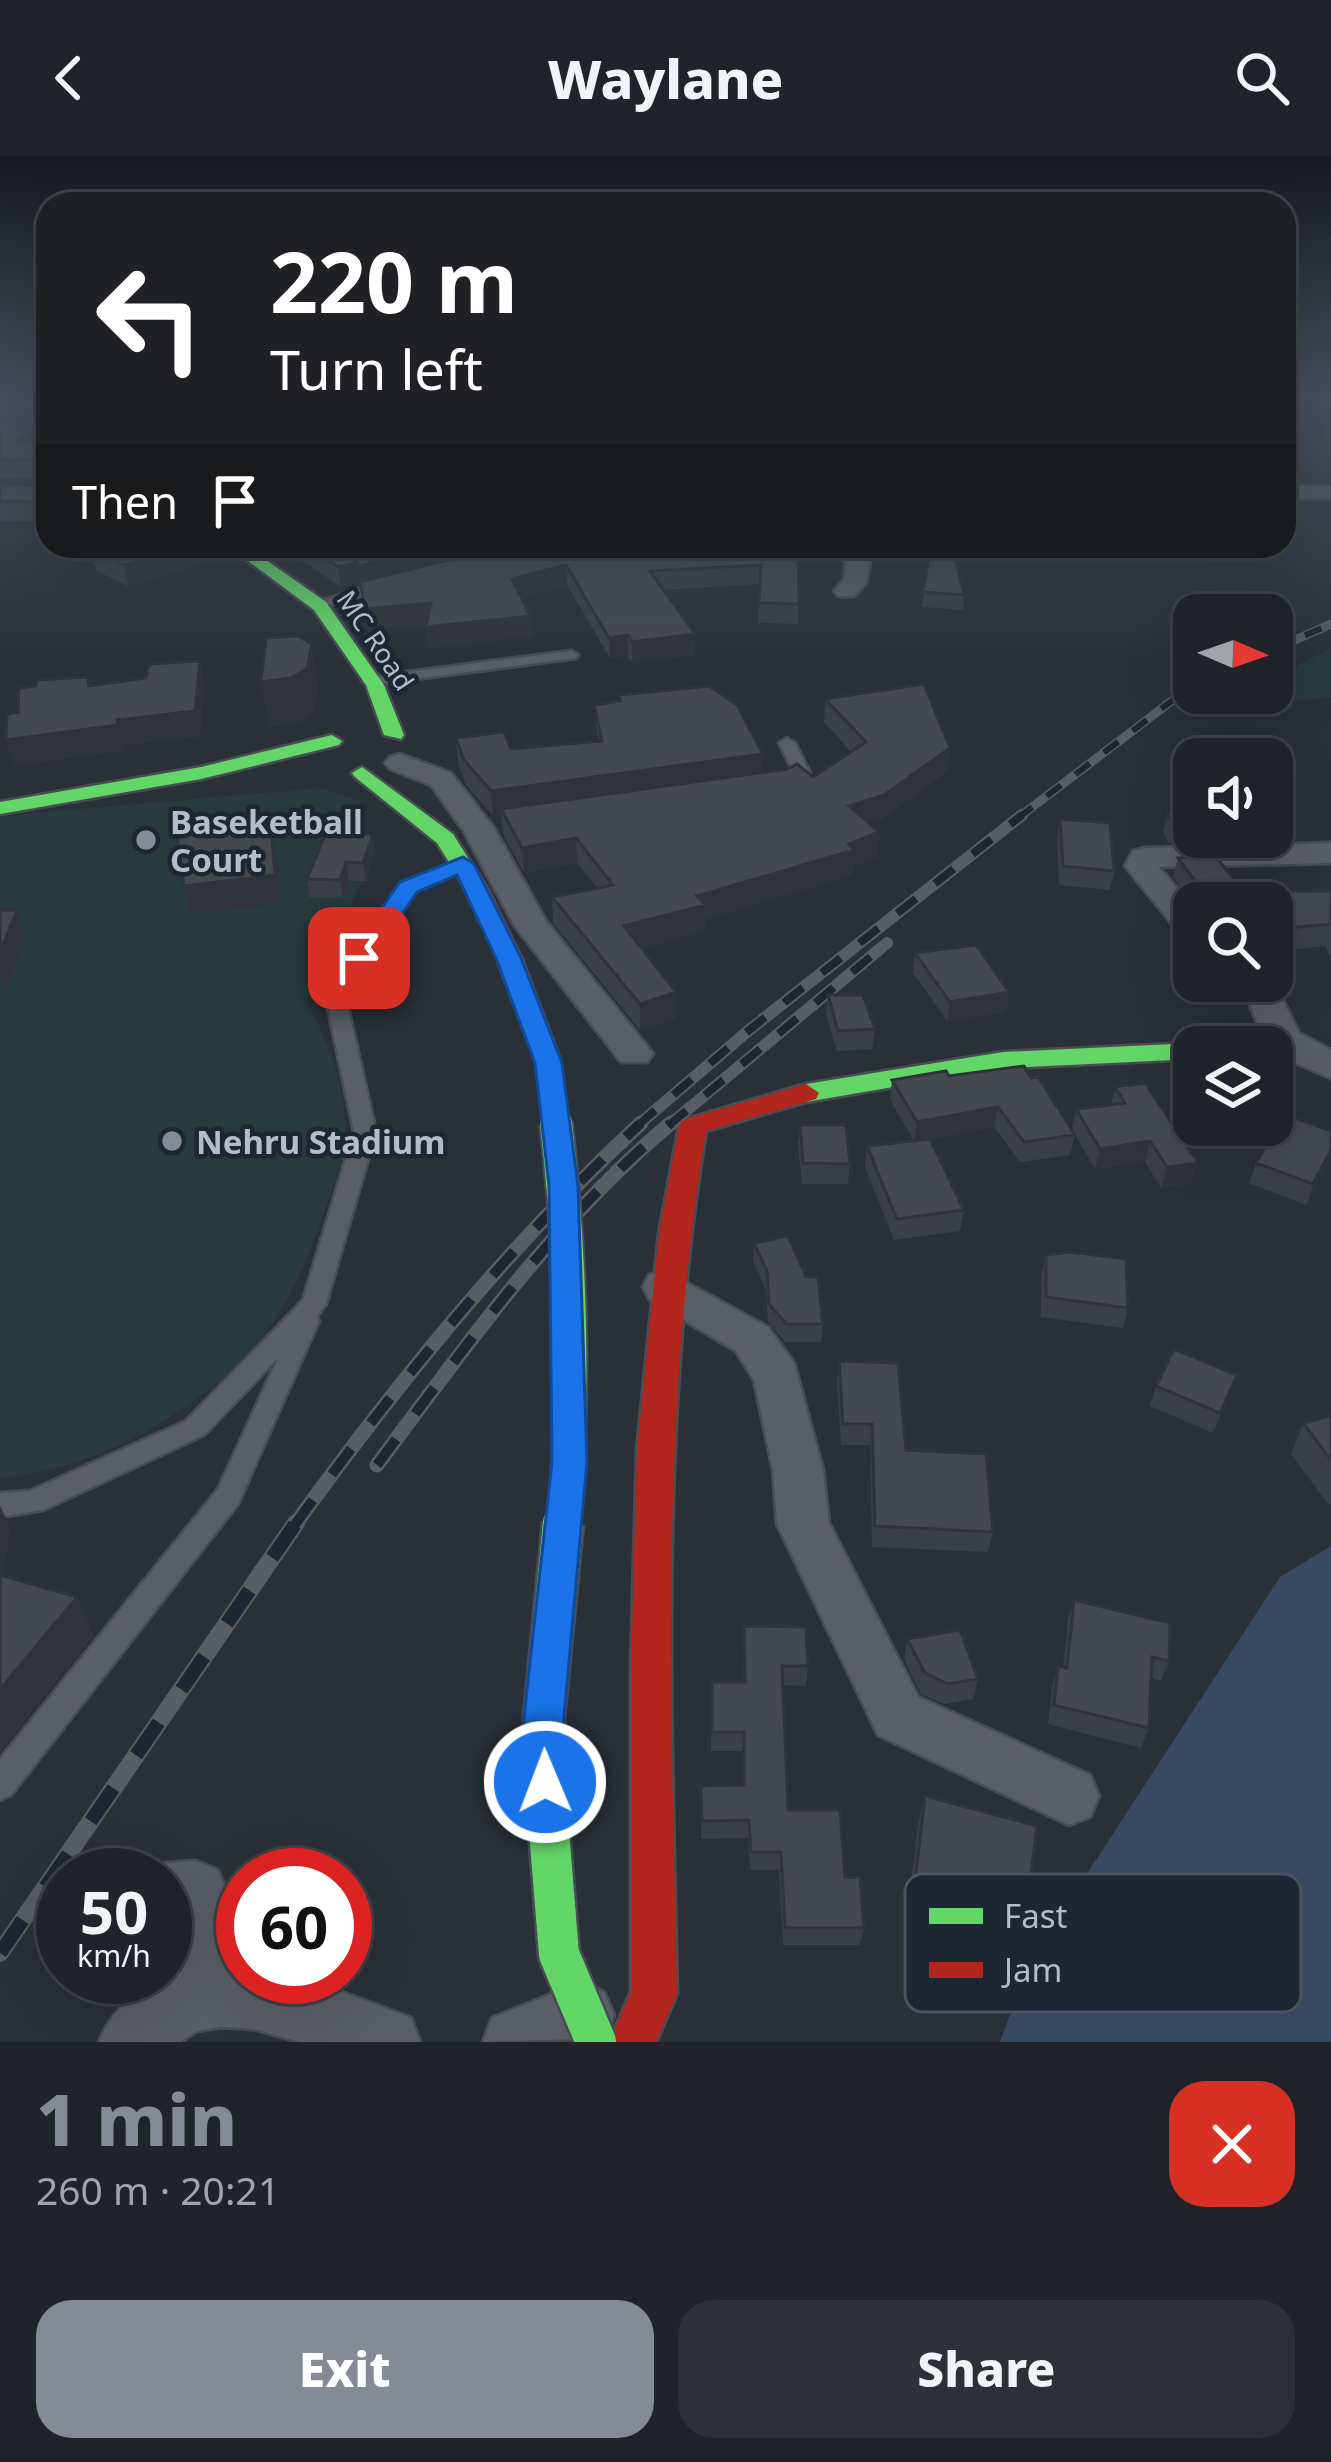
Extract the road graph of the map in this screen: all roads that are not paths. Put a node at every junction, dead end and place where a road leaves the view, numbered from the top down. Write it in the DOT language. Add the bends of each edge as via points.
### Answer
graph roads {
  1 [pos="1331,492"];
  2 [pos="1296,493"];
  3 [pos="253,558"];
  4 [pos="857,558"];
  5 [pos="410,579"];
  6 [pos="846,591"];
  7 [pos="319,604"];
  8 [pos="572,656"];
  9 [pos="369,681"];
  10 [pos="787,743"];
  11 [pos="337,748"];
  12 [pos="397,749"];
  13 [pos="362,773"];
  14 [pos="759,789"];
  15 [pos="0,808"];
  16 [pos="430,824"];
  17 [pos="1331,853"];
  18 [pos="463,864"];
  19 [pos="1173,903"];
  20 [pos="1293,1045"];
  21 [pos="1173,1052"];
  22 [pos="634,1054"];
  23 [pos="1331,1066"];
  24 [pos="665,1287"];
  25 [pos="314,1304"];
  26 [pos="0,1505"];
  27 [pos="0,1784"];
  28 [pos="1069,1796"];
  29 [pos="192,1892"];
  30 [pos="196,1994"];
  31 [pos="603,2033"];
  32 [pos="132,2042"];
  33 [pos="387,2042"];
  34 [pos="516,2042"];
  1 -- 2 [label="street"];
  3 -- 7 [label="main road, MC Road"];
  4 -- 6 [label="street"];
  5 -- 7 [label="lane"];
  7 -- 9 [label="main road, MC Road"];
  8 -- 9 [label="lane"];
  9 -- 11 [label="main road" via="357,726"];
  9 -- 12 [label="main road, MC Road" via="388,702"];
  10 -- 14 [label="lane" via="802,773"];
  11 -- 12 [label="main road, MC Road"];
  11 -- 13 [label="main road"];
  11 -- 15 [label="main road" via="245,775 201,772"];
  12 -- 13 [label="main road"];
  12 -- 16 [label="main road, MC Road" via="431,790"];
  12 -- 22 [label="street" via="441,778 485,827 532,925"];
  13 -- 16 [label="main road"];
  16 -- 18 [label="main road, MC Road"];
  17 -- 19 [label="street" via="1144,858 1141,866"];
  18 -- 25 [label="lane" via="409,887 335,994 365,1132"];
  18 -- 31 [label="main road, MC Road, bridge" via="549,1063 563,1186 569,1462 545,1782 559,1954"];
  20 -- 23 [label="street"];
  21 -- 24 [label="main road" via="967,1062 693,1126"];
  24 -- 28 [label="street" via="752,1340 777,1376 803,1524 898,1716"];
  24 -- 31 [label="main road" via="653,1451 654,1994"];
  25 -- 26 [label="lane" via="195,1428 33,1502"];
  25 -- 27 [label="lane" via="228,1496"];
  29 -- 30 [label="street"];
  30 -- 32 [label="street" via="153,2016"];
  30 -- 33 [label="street" via="249,1993"];
  31 -- 34 [label="street"];
}
